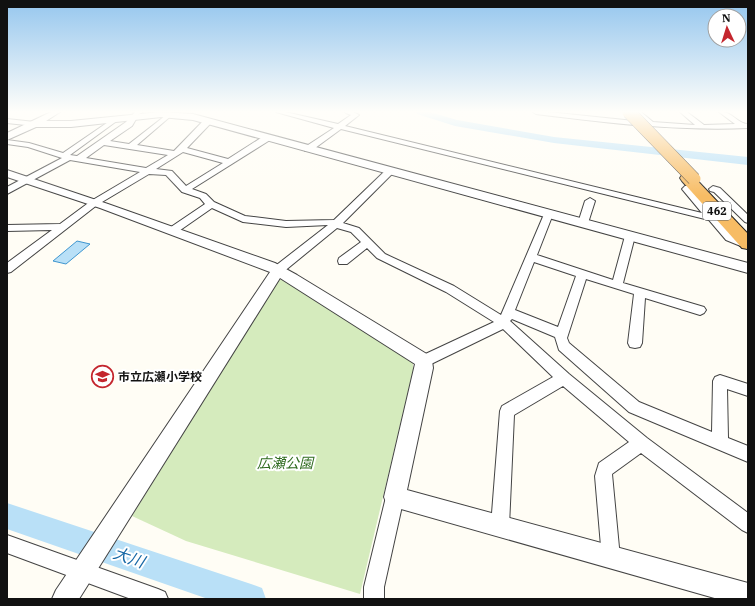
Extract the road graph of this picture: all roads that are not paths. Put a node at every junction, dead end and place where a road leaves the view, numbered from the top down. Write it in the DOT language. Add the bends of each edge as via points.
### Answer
graph roads {
  1 [pos="88,140"];
  2 [pos="105,140"];
  3 [pos="138,140"];
  4 [pos="187,140"];
  5 [pos="263,140"];
  6 [pos="275,140"];
  7 [pos="320,140"];
  8 [pos="398,140"];
  9 [pos="649,140"];
  10 [pos="7,142"];
  11 [pos="103,142"];
  12 [pos="131,146"];
  13 [pos="308,149"];
  14 [pos="178,151"];
  15 [pos="67,156"];
  16 [pos="79,158"];
  17 [pos="230,162"];
  18 [pos="390,171"];
  19 [pos="148,172"];
  20 [pos="7,173"];
  21 [pos="27,180"];
  22 [pos="690,181"];
  23 [pos="713,189"];
  24 [pos="186,190"];
  25 [pos="7,191"];
  26 [pos="590,201"];
  27 [pos="94,203"];
  28 [pos="210,204"];
  29 [pos="548,214"];
  30 [pos="712,218"];
  31 [pos="748,220"];
  32 [pos="337,223"];
  33 [pos="583,223"];
  34 [pos="62,227"];
  35 [pos="7,228"];
  36 [pos="172,231"];
  37 [pos="748,232"];
  38 [pos="630,236"];
  39 [pos="368,242"];
  40 [pos="748,245"];
  41 [pos="532,257"];
  42 [pos="343,261"];
  43 [pos="8,267"];
  44 [pos="748,268"];
  45 [pos="278,270"];
  46 [pos="582,274"];
  47 [pos="617,285"];
  48 [pos="640,292"];
  49 [pos="700,310"];
  50 [pos="505,318"];
  51 [pos="562,334"];
  52 [pos="635,343"];
  53 [pos="424,360"];
  54 [pos="564,378"];
  55 [pos="748,390"];
  56 [pos="640,443"];
  57 [pos="720,443"];
  58 [pos="748,454"];
  59 [pos="395,497"];
  60 [pos="748,524"];
  61 [pos="500,526"];
  62 [pos="7,544"];
  63 [pos="611,558"];
  64 [pos="85,568"];
  65 [pos="748,595"];
  66 [pos="65,599"];
  67 [pos="158,599"];
  68 [pos="374,599"];
  1 -- 15 [label="street"];
  2 -- 11 [label="street"];
  3 -- 12 [label="street"];
  4 -- 14 [label="street"];
  5 -- 17 [label="street"];
  6 -- 13 [label="street"];
  7 -- 13 [label="street"];
  8 -- 30 [label="street"];
  9 -- 22 [label="highway, 462, bridge"];
  10 -- 15 [label="street" via="29,145"];
  11 -- 12 [label="street"];
  11 -- 16 [label="street"];
  12 -- 14 [label="street"];
  13 -- 18 [label="street"];
  14 -- 17 [label="street"];
  14 -- 19 [label="street"];
  15 -- 16 [label="street"];
  15 -- 21 [label="street"];
  16 -- 19 [label="street"];
  17 -- 24 [label="street"];
  18 -- 29 [label="street"];
  18 -- 32 [label="street"];
  19 -- 24 [label="street" via="169,173"];
  19 -- 27 [label="street"];
  20 -- 21 [label="street"];
  21 -- 25 [label="street"];
  21 -- 27 [label="street"];
  22 -- 30 [label="street" via="686,189"];
  22 -- 37 [label="highway, 462"];
  22 -- 40 [label="highway, 462"];
  23 -- 31 [label="street"];
  24 -- 28 [label="street" via="203,196"];
  26 -- 33 [label="street"];
  27 -- 34 [label="street"];
  27 -- 36 [label="street"];
  28 -- 32 [label="street" via="243,219 286,224"];
  28 -- 36 [label="street"];
  29 -- 33 [label="street"];
  29 -- 41 [label="street"];
  30 -- 40 [label="street" via="730,238"];
  32 -- 39 [label="street" via="355,230"];
  32 -- 45 [label="street"];
  33 -- 38 [label="street"];
  34 -- 35 [label="street"];
  34 -- 43 [label="street"];
  36 -- 45 [label="street"];
  38 -- 44 [label="street"];
  38 -- 47 [label="street"];
  39 -- 42 [label="street"];
  39 -- 50 [label="street" via="381,256"];
  41 -- 46 [label="street"];
  41 -- 50 [label="street"];
  45 -- 53 [label="street"];
  45 -- 64 [label="street"];
  46 -- 47 [label="street"];
  46 -- 51 [label="street"];
  47 -- 48 [label="street"];
  48 -- 49 [label="street"];
  48 -- 52 [label="street"];
  50 -- 51 [label="street"];
  50 -- 53 [label="street"];
  50 -- 54 [label="street"];
  51 -- 57 [label="street" via="564,346 634,407"];
  53 -- 59 [label="street"];
  54 -- 56 [label="street"];
  54 -- 61 [label="street" via="507,411"];
  55 -- 57 [label="street" via="720,381"];
  56 -- 60 [label="street"];
  56 -- 63 [label="street" via="605,469 603,476"];
  57 -- 58 [label="street"];
  59 -- 61 [label="street"];
  59 -- 68 [label="street" via="374,587"];
  61 -- 63 [label="street"];
  62 -- 64 [label="street"];
  63 -- 65 [label="street"];
  64 -- 66 [label="street"];
  64 -- 67 [label="street"];
}
